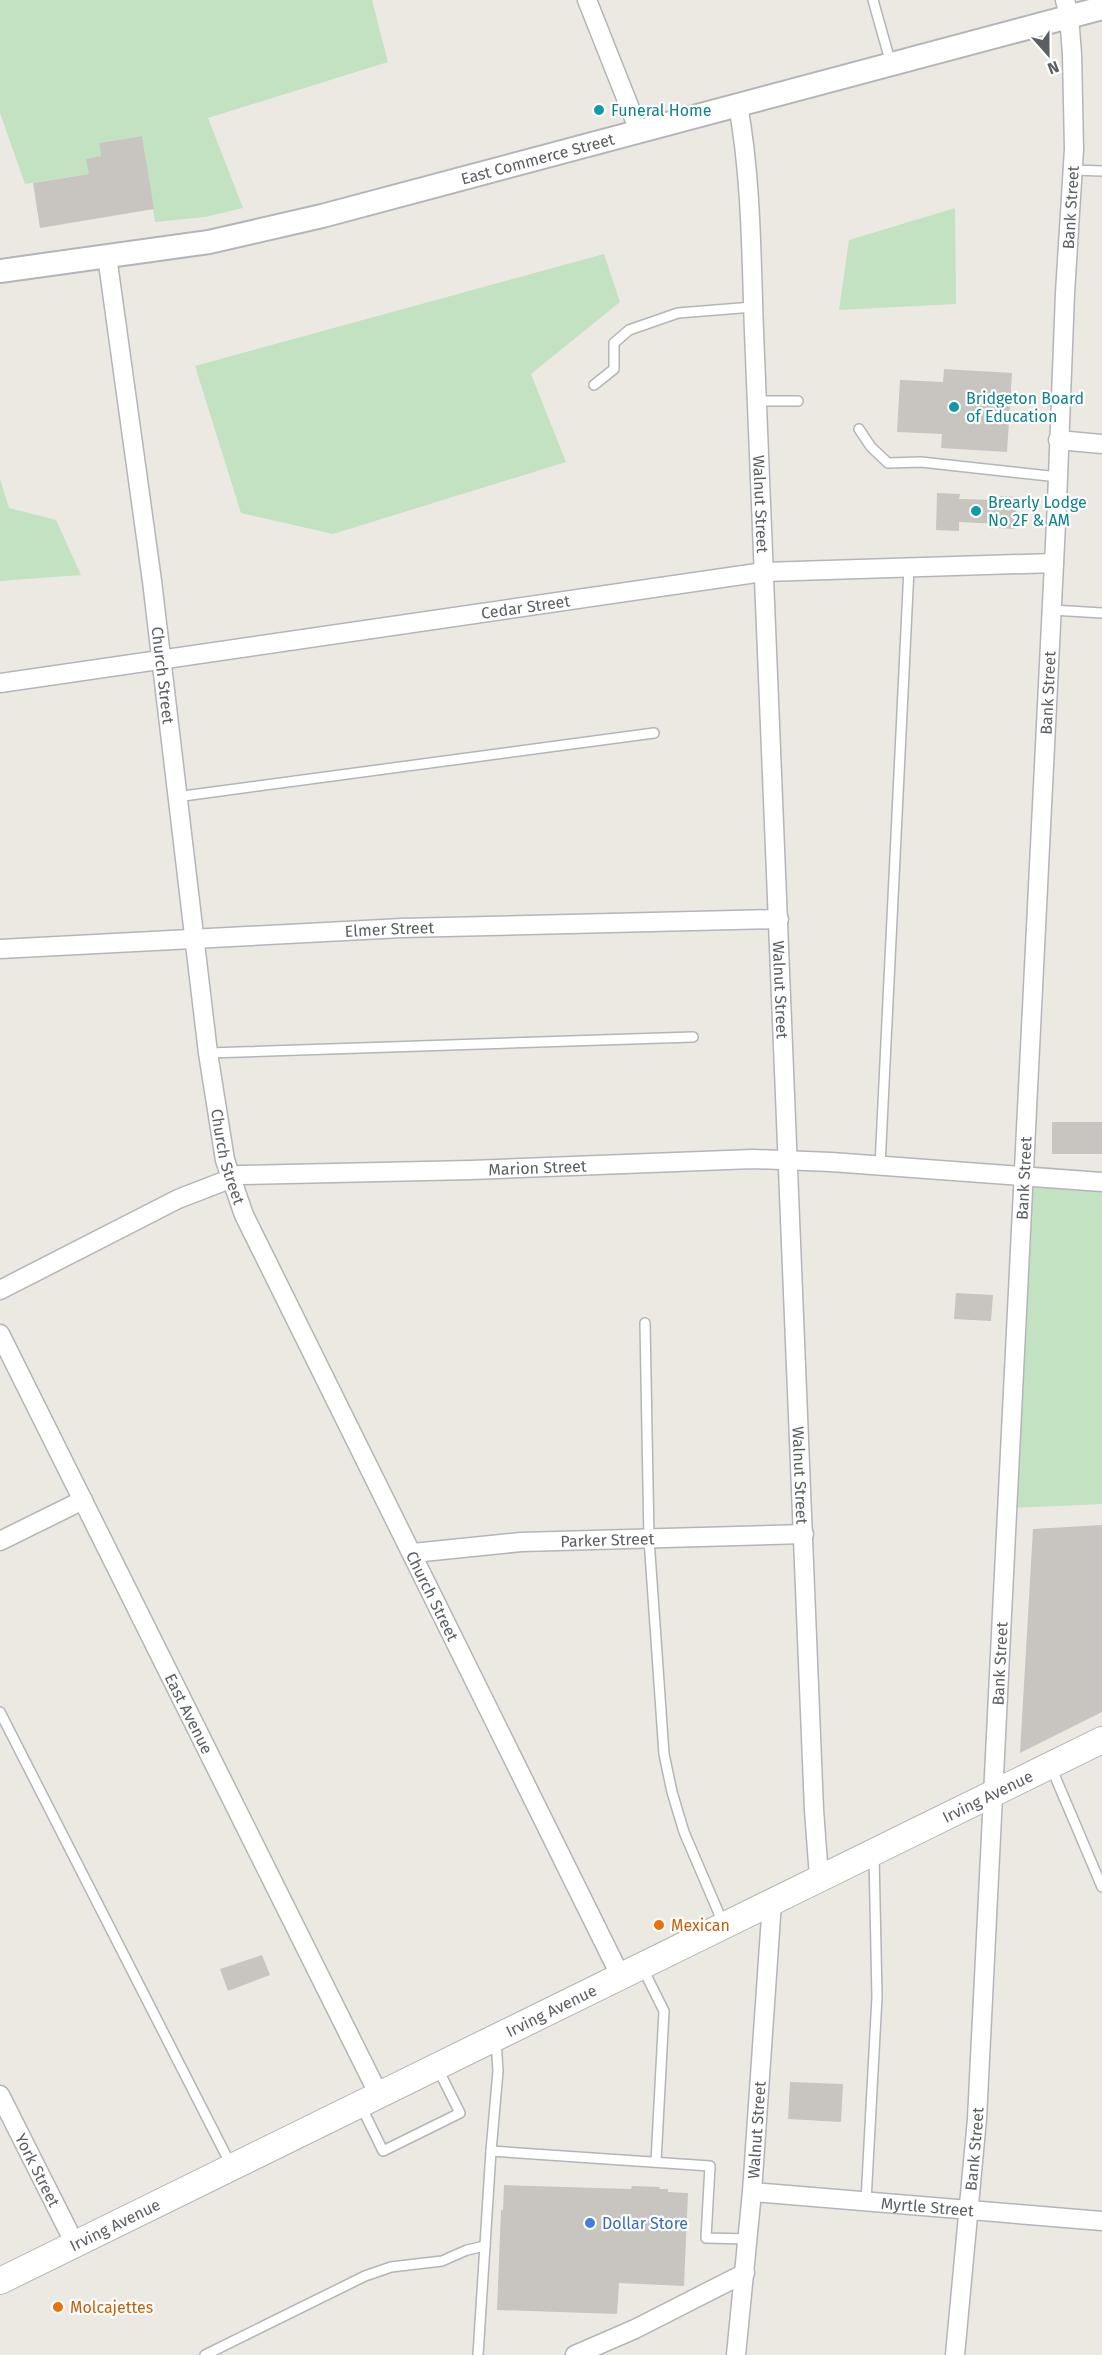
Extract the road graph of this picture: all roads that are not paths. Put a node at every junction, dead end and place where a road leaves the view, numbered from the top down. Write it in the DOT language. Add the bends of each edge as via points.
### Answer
graph roads {
  1 [pos="587,0"];
  2 [pos="873,0"];
  3 [pos="1067,8"];
  4 [pos="1102,8"];
  5 [pos="891,64"];
  6 [pos="738,105"];
  7 [pos="639,131"];
  8 [pos="1073,170"];
  9 [pos="1102,171"];
  10 [pos="107,256"];
  11 [pos="0,271"];
  12 [pos="753,307"];
  13 [pos="594,385"];
  14 [pos="798,400"];
  15 [pos="757,401"];
  16 [pos="859,429"];
  17 [pos="1058,440"];
  18 [pos="1102,444"];
  19 [pos="1058,477"];
  20 [pos="1054,564"];
  21 [pos="909,568"];
  22 [pos="764,572"];
  23 [pos="1052,610"];
  24 [pos="1102,613"];
  25 [pos="159,658"];
  26 [pos="0,683"];
  27 [pos="654,733"];
  28 [pos="176,797"];
  29 [pos="779,919"];
  30 [pos="193,939"];
  31 [pos="0,949"];
  32 [pos="693,1037"];
  33 [pos="208,1053"];
  34 [pos="789,1160"];
  35 [pos="880,1166"];
  36 [pos="1025,1176"];
  37 [pos="230,1178"];
  38 [pos="1102,1182"];
  39 [pos="0,1290"];
  40 [pos="645,1323"];
  41 [pos="0,1334"];
  42 [pos="83,1500"];
  43 [pos="804,1534"];
  44 [pos="649,1539"];
  45 [pos="0,1541"];
  46 [pos="413,1553"];
  47 [pos="0,1712"];
  48 [pos="1102,1740"];
  49 [pos="1050,1765"];
  50 [pos="994,1791"];
  51 [pos="874,1850"];
  52 [pos="819,1877"];
  53 [pos="1102,1887"];
  54 [pos="772,1902"];
  55 [pos="724,1925"];
  56 [pos="631,1970"];
  57 [pos="496,2037"];
  58 [pos="436,2066"];
  59 [pos="0,2095"];
  60 [pos="369,2099"];
  61 [pos="491,2151"];
  62 [pos="656,2162"];
  63 [pos="232,2167"];
  64 [pos="752,2192"];
  65 [pos="866,2201"];
  66 [pos="968,2210"];
  67 [pos="1102,2221"];
  68 [pos="748,2239"];
  69 [pos="75,2244"];
  70 [pos="485,2246"];
  71 [pos="745,2274"];
  72 [pos="0,2281"];
  73 [pos="206,2355"];
  74 [pos="478,2355"];
  75 [pos="575,2355"];
  76 [pos="736,2355"];
  77 [pos="955,2355"];
  1 -- 7 [label="street"];
  2 -- 5 [label="lane"];
  3 -- 4 [label="street, East Commerce Street"];
  3 -- 5 [label="street, East Commerce Street"];
  3 -- 8 [label="street, Bank Street" via="1073,66"];
  5 -- 6 [label="street, East Commerce Street"];
  6 -- 7 [label="street, East Commerce Street"];
  6 -- 12 [label="street, Walnut Street" via="744,144"];
  7 -- 10 [label="street, East Commerce Street" via="322,216 209,242"];
  8 -- 9 [label="lane"];
  8 -- 17 [label="street, Bank Street"];
  10 -- 11 [label="street, East Commerce Street"];
  10 -- 25 [label="street, Church Street" via="152,580"];
  12 -- 13 [label="lane" via="678,314 629,330 614,343 614,369"];
  12 -- 15 [label="street, Walnut Street"];
  14 -- 15 [label="lane"];
  15 -- 22 [label="street, Walnut Street"];
  16 -- 19 [label="lane" via="888,462"];
  17 -- 18 [label="street"];
  17 -- 19 [label="street, Bank Street"];
  19 -- 20 [label="street, Bank Street"];
  20 -- 21 [label="street, Cedar Street"];
  20 -- 23 [label="street, Bank Street"];
  21 -- 22 [label="street, Cedar Street"];
  21 -- 35 [label="lane"];
  22 -- 25 [label="street, Cedar Street"];
  22 -- 29 [label="street, Walnut Street"];
  23 -- 24 [label="lane"];
  23 -- 36 [label="street, Bank Street"];
  25 -- 26 [label="street, Cedar Street"];
  25 -- 28 [label="street, Church Street"];
  27 -- 28 [label="lane"];
  28 -- 30 [label="street, Church Street"];
  29 -- 30 [label="street, Elmer Street" via="402,928"];
  29 -- 34 [label="street, Walnut Street"];
  30 -- 31 [label="street, Elmer Street"];
  30 -- 33 [label="street, Church Street"];
  32 -- 33 [label="lane"];
  33 -- 37 [label="street, Church Street" via="215,1111"];
  34 -- 35 [label="street, Marion Street"];
  34 -- 37 [label="street, Marion Street"];
  34 -- 43 [label="street, Walnut Street"];
  35 -- 36 [label="street, Marion Street"];
  36 -- 38 [label="street, Marion Street"];
  36 -- 50 [label="street, Bank Street"];
  37 -- 39 [label="street, Marion Street" via="178,1199"];
  37 -- 46 [label="street, Church Street" via="244,1215"];
  40 -- 44 [label="lane"];
  41 -- 42 [label="street, East Avenue"];
  42 -- 45 [label="street"];
  42 -- 60 [label="street, East Avenue" via="332,1996"];
  43 -- 44 [label="street, Parker Street"];
  43 -- 52 [label="street, Walnut Street"];
  44 -- 46 [label="street, Parker Street" via="521,1542"];
  44 -- 55 [label="lane" via="664,1754 684,1832"];
  46 -- 56 [label="street, Church Street"];
  47 -- 63 [label="lane"];
  48 -- 49 [label="main road, Irving Avenue"];
  49 -- 50 [label="main road, Irving Avenue"];
  49 -- 53 [label="lane"];
  50 -- 51 [label="main road, Irving Avenue"];
  50 -- 66 [label="street, Bank Street" via="977,2119"];
  51 -- 52 [label="main road, Irving Avenue"];
  51 -- 65 [label="lane" via="877,1997"];
  52 -- 54 [label="main road, Irving Avenue"];
  54 -- 55 [label="main road, Irving Avenue"];
  54 -- 64 [label="street, Walnut Street"];
  55 -- 56 [label="main road, Irving Avenue"];
  56 -- 57 [label="main road, Irving Avenue"];
  56 -- 62 [label="lane" via="664,2011"];
  57 -- 58 [label="main road, Irving Avenue"];
  57 -- 61 [label="lane" via="498,2071"];
  58 -- 60 [label="main road, Irving Avenue"];
  58 -- 60 [label="lane" via="460,2113 383,2151"];
  59 -- 69 [label="street, York Street"];
  60 -- 63 [label="main road, Irving Avenue"];
  61 -- 62 [label="lane"];
  61 -- 70 [label="lane"];
  62 -- 68 [label="lane" via="710,2166 706,2238"];
  63 -- 69 [label="main road, Irving Avenue"];
  64 -- 65 [label="street, Myrtle Street"];
  64 -- 68 [label="street, Walnut Street"];
  65 -- 66 [label="street, Myrtle Street"];
  66 -- 67 [label="street, Myrtle Street"];
  66 -- 77 [label="street, Bank Street"];
  68 -- 71 [label="street, Walnut Street"];
  69 -- 72 [label="main road, Irving Avenue"];
  70 -- 73 [label="lane" via="442,2261 398,2266 365,2276"];
  70 -- 74 [label="lane"];
  71 -- 75 [label="street"];
  71 -- 76 [label="street, Walnut Street"];
}
